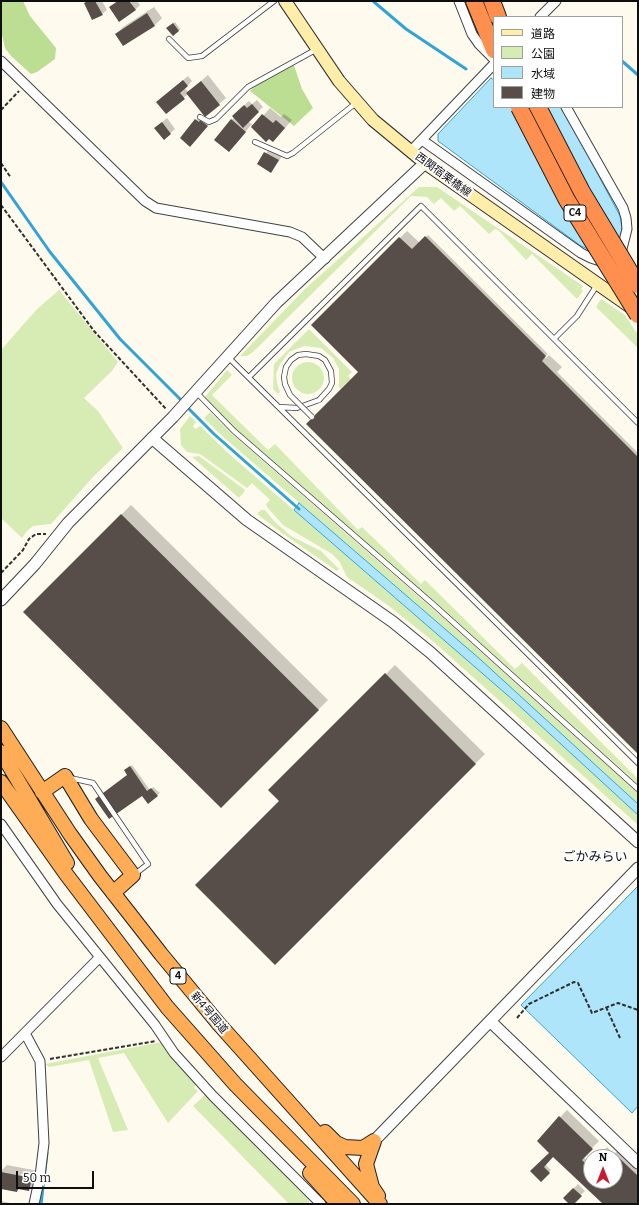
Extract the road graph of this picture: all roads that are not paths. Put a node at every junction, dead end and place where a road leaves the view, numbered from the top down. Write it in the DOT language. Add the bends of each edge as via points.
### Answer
graph roads {
  1 [pos="274,1"];
  2 [pos="285,1"];
  3 [pos="459,1"];
  4 [pos="474,1"];
  5 [pos="492,1"];
  6 [pos="556,1"];
  7 [pos="498,16"];
  8 [pos="541,16"];
  9 [pos="169,38"];
  10 [pos="493,48"];
  11 [pos="317,49"];
  12 [pos="493,58"];
  13 [pos="1,61"];
  14 [pos="493,65"];
  15 [pos="356,102"];
  16 [pos="520,108"];
  17 [pos="539,108"];
  18 [pos="567,108"];
  19 [pos="200,117"];
  20 [pos="422,140"];
  21 [pos="256,142"];
  22 [pos="410,152"];
  23 [pos="425,163"];
  24 [pos="324,259"];
  25 [pos="618,263"];
  26 [pos="638,272"];
  27 [pos="597,285"];
  28 [pos="638,285"];
  29 [pos="638,314"];
  30 [pos="554,338"];
  31 [pos="227,356"];
  32 [pos="249,377"];
  33 [pos="195,391"];
  34 [pos="279,407"];
  35 [pos="312,417"];
  36 [pos="638,423"];
  37 [pos="152,438"];
  38 [pos="1,600"];
  39 [pos="1,728"];
  40 [pos="1,752"];
  41 [pos="638,763"];
  42 [pos="64,776"];
  43 [pos="1,782"];
  44 [pos="638,789"];
  45 [pos="42,792"];
  46 [pos="1,824"];
  47 [pos="638,842"];
  48 [pos="638,868"];
  49 [pos="133,875"];
  50 [pos="113,893"];
  51 [pos="92,909"];
  52 [pos="99,958"];
  53 [pos="490,1021"];
  54 [pos="24,1034"];
  55 [pos="1,1057"];
  56 [pos="265,1077"];
  57 [pos="269,1119"];
  58 [pos="374,1141"];
  59 [pos="638,1163"];
  60 [pos="34,1204"];
  61 [pos="320,1204"];
  62 [pos="338,1204"];
  63 [pos="353,1204"];
  64 [pos="380,1204"];
  65 [pos="383,1204"];
  1 -- 9 [label="lane" via="202,56 188,58"];
  2 -- 11 [label="main road, 西関宿栗橋線"];
  3 -- 12 [label="street" via="472,34"];
  4 -- 10 [label="highway"];
  5 -- 7 [label="highway"];
  6 -- 8 [label="street"];
  11 -- 15 [label="main road, 西関宿栗橋線"];
  11 -- 19 [label="lane" via="248,87 216,119 209,122"];
  13 -- 24 [label="street" via="145,201 156,208 290,232 302,237"];
  14 -- 20 [label="street"];
  15 -- 21 [label="lane" via="287,156"];
  15 -- 22 [label="main road, 西関宿栗橋線" via="372,120"];
  16 -- 29 [label="highway, C4, bridge" via="567,200"];
  17 -- 28 [label="highway, C4, bridge" via="582,192"];
  18 -- 25 [label="street" via="623,208 627,229"];
  20 -- 22 [label="street"];
  20 -- 25 [label="street" via="581,253 599,262"];
  22 -- 23 [label="main road, 西関宿栗橋線"];
  23 -- 24 [label="street"];
  23 -- 27 [label="main road, 西関宿栗橋線"];
  24 -- 31 [label="street" via="276,303"];
  25 -- 26 [label="street"];
  27 -- 29 [label="main road, 西関宿栗橋線"];
  27 -- 30 [label="lane" via="577,316"];
  30 -- 32 [label="lane" via="421,206"];
  30 -- 36 [label="lane"];
  31 -- 32 [label="lane"];
  31 -- 33 [label="street"];
  32 -- 34 [label="lane"];
  33 -- 37 [label="street"];
  33 -- 44 [label="lane" via="234,432 428,600"];
  34 -- 35 [label="lane, bridge" via="297,408 319,400 329,389 332,383 331,371 325,360 319,356 298,355 286,367 284,377 290,395"];
  34 -- 41 [label="lane"];
  37 -- 38 [label="street" via="68,523 35,564"];
  37 -- 47 [label="street" via="247,520 393,622 426,649"];
  39 -- 45 [label="highway, 新4号国道 / 4"];
  40 -- 51 [label="highway" via="66,860"];
  42 -- 45 [label="highway"];
  42 -- 49 [label="highway" via="91,819"];
  42 -- 49 [label="lane" via="93,783 148,864"];
  43 -- 51 [label="highway, 4"];
  45 -- 50 [label="highway, 新4号国道 / 4"];
  46 -- 52 [label="street" via="57,904"];
  48 -- 53 [label="street"];
  49 -- 50 [label="highway"];
  50 -- 56 [label="highway, 新4号国道 / 4" via="218,1024"];
  51 -- 57 [label="highway, 4" via="203,1050"];
  52 -- 54 [label="street"];
  52 -- 61 [label="street" via="174,1053"];
  53 -- 58 [label="street"];
  53 -- 59 [label="street"];
  54 -- 55 [label="street"];
  54 -- 60 [label="street" via="40,1061 44,1143"];
  56 -- 58 [label="highway" via="336,1143 345,1147 363,1148"];
  56 -- 64 [label="highway, 新4号国道 / 4"];
  57 -- 62 [label="highway" via="283,1145"];
  57 -- 63 [label="highway, 4"];
  58 -- 65 [label="highway" via="366,1164 372,1187"];
}
